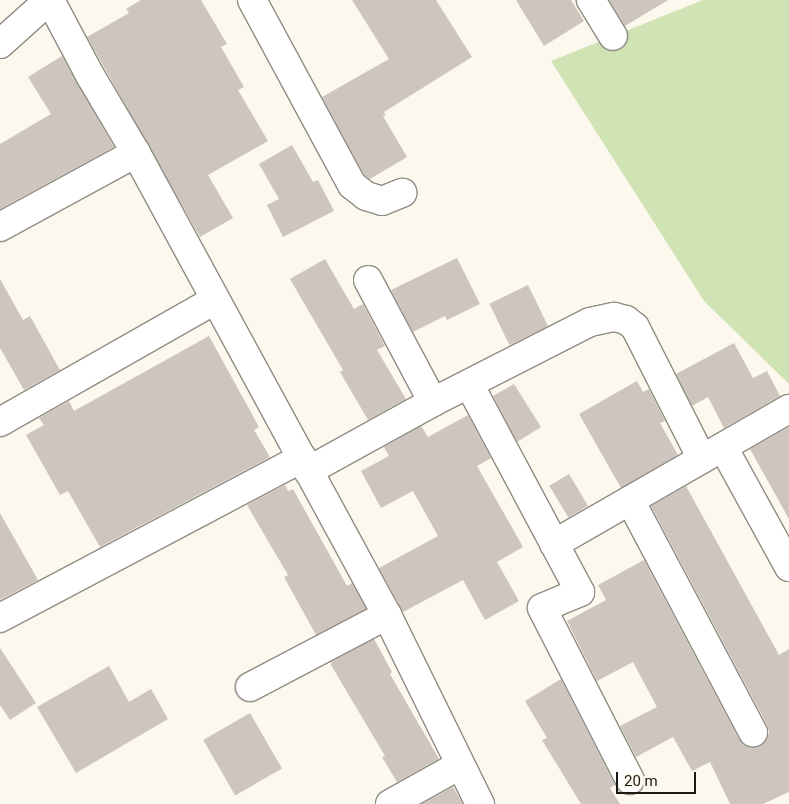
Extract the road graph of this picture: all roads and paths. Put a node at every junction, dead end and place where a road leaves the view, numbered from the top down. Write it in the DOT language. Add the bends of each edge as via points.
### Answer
graph roads {
  1 [pos="50,0"];
  2 [pos="252,0"];
  3 [pos="591,0"];
  4 [pos="613,36"];
  5 [pos="1,42"];
  6 [pos="136,153"];
  7 [pos="402,193"];
  8 [pos="0,227"];
  9 [pos="368,280"];
  10 [pos="215,300"];
  11 [pos="469,384"];
  12 [pos="433,402"];
  13 [pos="789,409"];
  14 [pos="0,422"];
  15 [pos="712,453"];
  16 [pos="305,464"];
  17 [pos="630,500"];
  18 [pos="554,544"];
  19 [pos="789,567"];
  20 [pos="387,615"];
  21 [pos="0,618"];
  22 [pos="250,687"];
  23 [pos="752,732"];
  24 [pos="460,765"];
  25 [pos="630,780"];
  26 [pos="390,804"];
  27 [pos="480,804"];
  1 -- 5 [label="street"];
  1 -- 6 [label="street" via="90,77"];
  2 -- 7 [label="street" via="352,185 366,196 382,202"];
  3 -- 4 [label="street"];
  6 -- 8 [label="street"];
  6 -- 10 [label="street"];
  9 -- 12 [label="street"];
  10 -- 14 [label="street"];
  10 -- 16 [label="street"];
  11 -- 12 [label="street"];
  11 -- 15 [label="street" via="590,322 614,317 626,320 635,327"];
  11 -- 18 [label="street"];
  12 -- 16 [label="street"];
  13 -- 15 [label="street"];
  15 -- 17 [label="street"];
  15 -- 19 [label="street"];
  16 -- 20 [label="street"];
  16 -- 21 [label="street"];
  17 -- 18 [label="street"];
  17 -- 23 [label="street"];
  18 -- 25 [label="street" via="580,592 542,608"];
  20 -- 22 [label="street"];
  20 -- 24 [label="street"];
  24 -- 26 [label="street"];
  24 -- 27 [label="street"];
}
